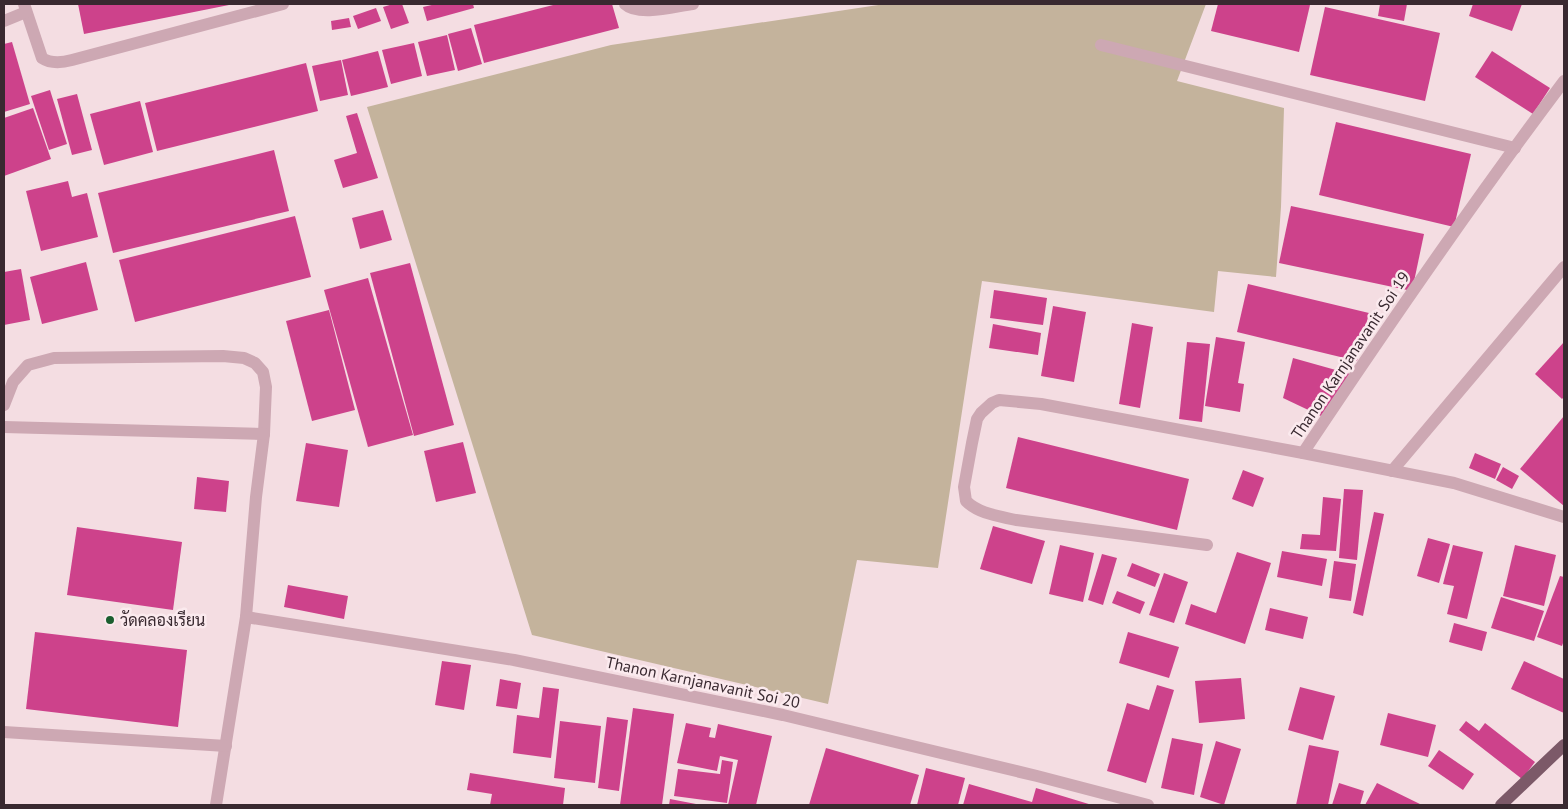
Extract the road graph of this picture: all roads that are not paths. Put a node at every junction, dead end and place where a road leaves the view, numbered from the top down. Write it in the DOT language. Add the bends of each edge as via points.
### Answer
graph roads {
  1 [pos="625,4"];
  2 [pos="693,4"];
  3 [pos="277,5"];
  4 [pos="25,8"];
  5 [pos="4,21"];
  6 [pos="1101,45"];
  7 [pos="1564,81"];
  8 [pos="1515,148"];
  9 [pos="1564,267"];
  10 [pos="4,405"];
  11 [pos="4,427"];
  12 [pos="264,434"];
  13 [pos="1303,453"];
  14 [pos="1392,471"];
  15 [pos="1564,517"];
  16 [pos="1207,545"];
  17 [pos="246,617"];
  18 [pos="4,732"];
  19 [pos="1564,745"];
  20 [pos="226,746"];
  21 [pos="216,805"];
  22 [pos="1148,805"];
  23 [pos="1501,805"];
  1 -- 2 [label="street" via="641,10"];
  3 -- 4 [label="street" via="63,63 42,59"];
  4 -- 5 [label="street"];
  6 -- 8 [label="street"];
  7 -- 8 [label="street, Thanon Karnjanavanit Soi 19"];
  8 -- 13 [label="street, Thanon Karnjanavanit Soi 19" via="1384,331"];
  9 -- 14 [label="street"];
  10 -- 12 [label="street" via="13,382 28,365 54,358 244,358 263,372 266,387"];
  11 -- 12 [label="street"];
  12 -- 17 [label="street"];
  13 -- 14 [label="street, Thanon Karnjanavanit Soi 19"];
  13 -- 16 [label="street" via="1016,401 998,400 981,412 977,419 964,493 966,501 975,508 1016,520"];
  14 -- 15 [label="street, Thanon Karnjanavanit Soi 19" via="1454,483"];
  17 -- 20 [label="street"];
  17 -- 22 [label="street, Thanon Karnjanavanit Soi 20" via="514,660 783,715"];
  18 -- 20 [label="street"];
  19 -- 23 [label="main road"];
  20 -- 21 [label="street"];
}
